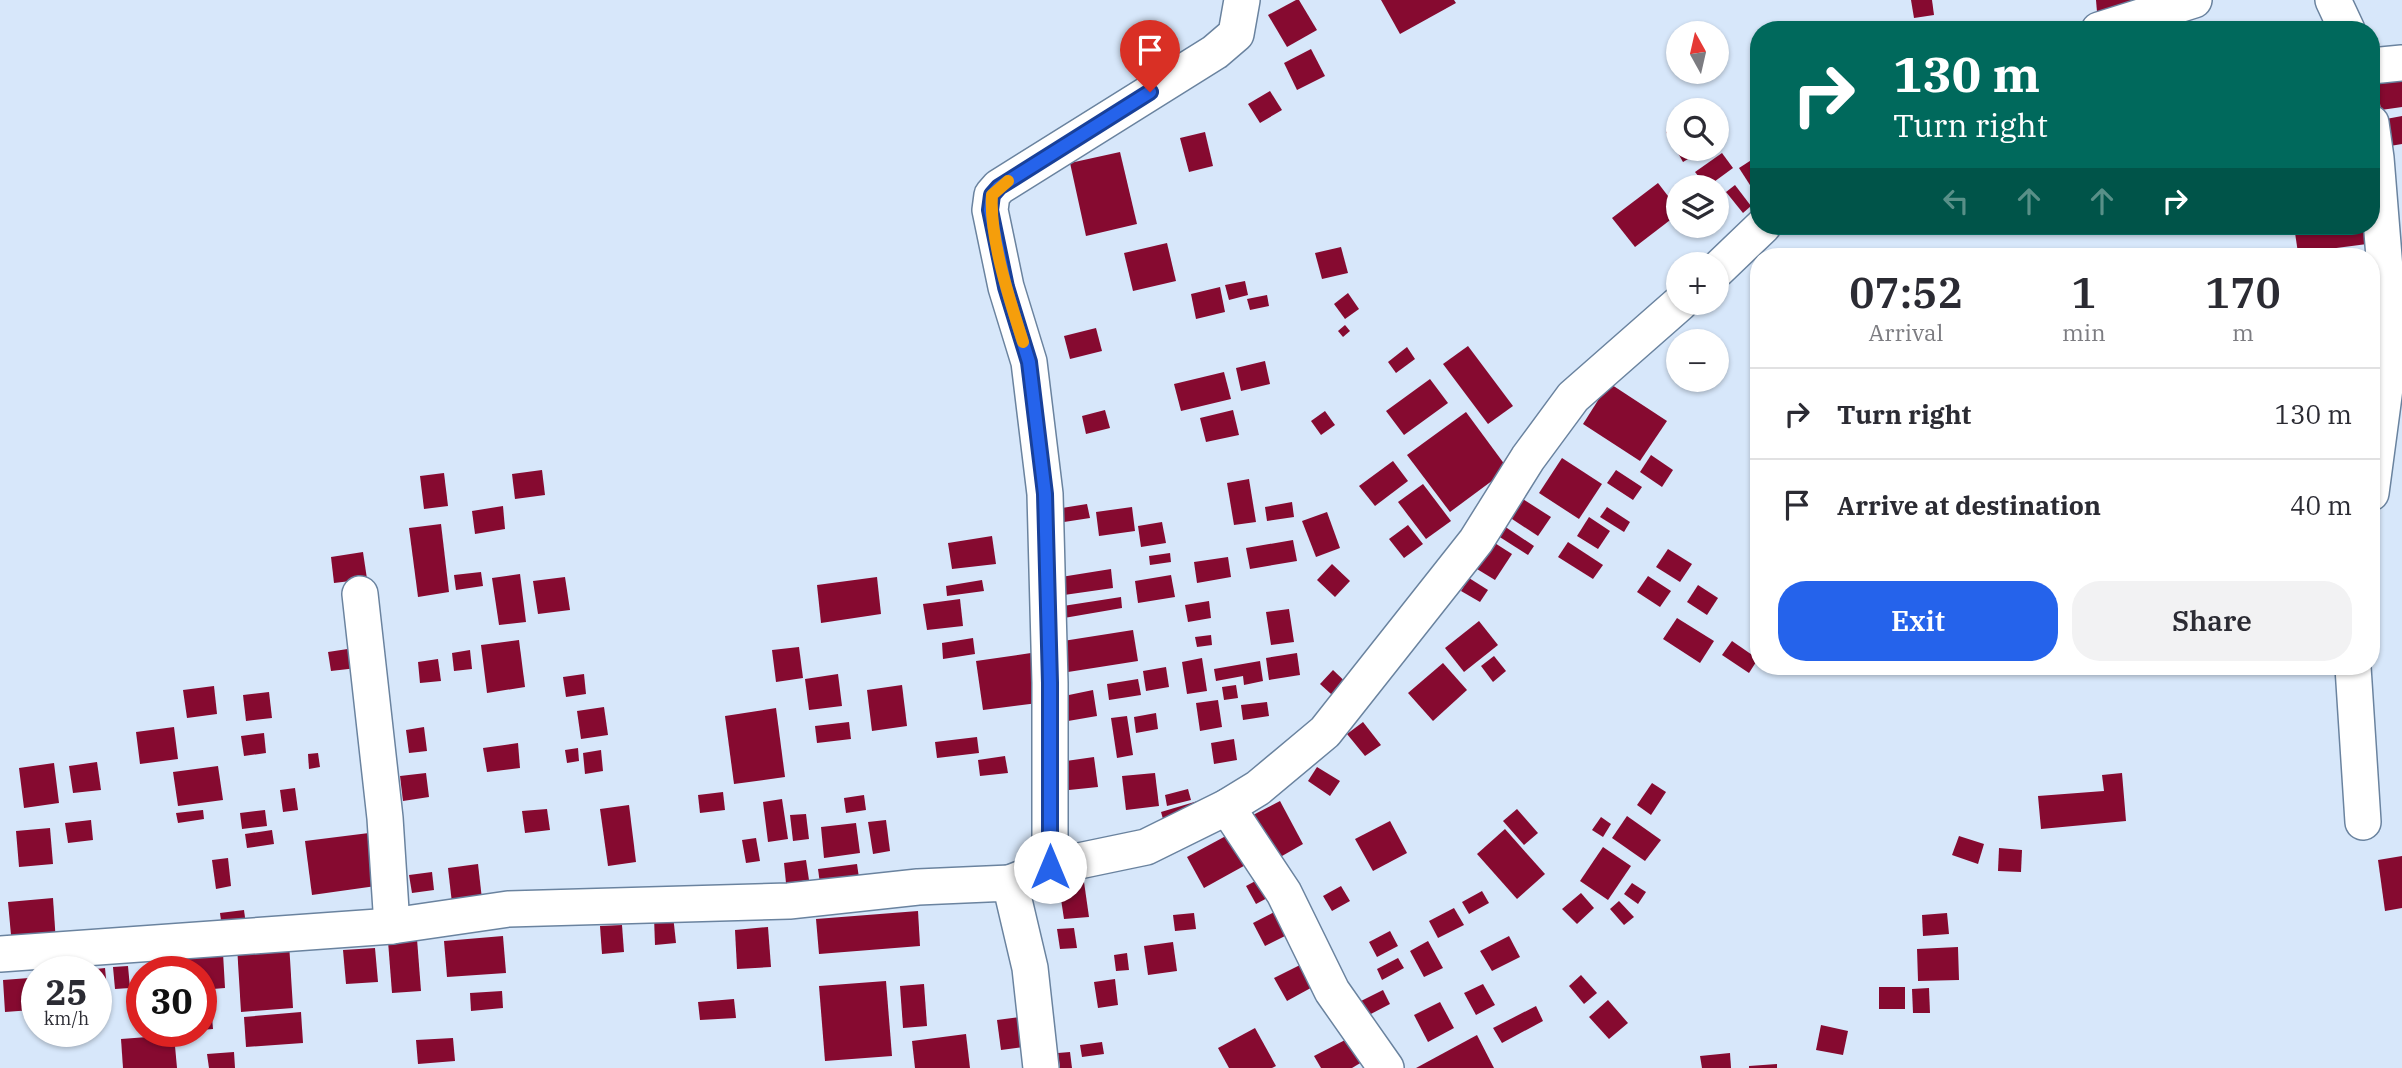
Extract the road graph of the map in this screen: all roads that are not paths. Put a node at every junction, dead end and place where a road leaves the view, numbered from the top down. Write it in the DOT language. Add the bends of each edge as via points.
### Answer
graph roads {
  1 [pos="1242,0"];
  2 [pos="2194,0"];
  3 [pos="2333,0"];
  4 [pos="2128,21"];
  5 [pos="2343,21"];
  6 [pos="2402,63"];
  7 [pos="2380,65"];
  8 [pos="2380,208"];
  9 [pos="1754,235"];
  10 [pos="1729,259"];
  11 [pos="1666,315"];
  12 [pos="2380,426"];
  13 [pos="360,594"];
  14 [pos="2354,675"];
  15 [pos="1227,807"];
  16 [pos="2363,822"];
  17 [pos="1050,867"];
  18 [pos="1010,883"];
  19 [pos="392,926"];
  20 [pos="0,954"];
  21 [pos="1041,1068"];
  22 [pos="1386,1068"];
  1 -- 17 [label="street" via="1236,34 1215,52 992,195 990,210 1006,287 1029,362 1045,494"];
  2 -- 4 [label="street"];
  3 -- 5 [label="street"];
  6 -- 7 [label="street"];
  8 -- 12 [label="street" via="2391,344"];
  9 -- 10 [label="street"];
  11 -- 15 [label="street" via="1573,397 1476,541 1325,732 1258,788"];
  13 -- 19 [label="street"];
  14 -- 16 [label="street"];
  15 -- 17 [label="street" via="1146,847"];
  15 -- 22 [label="street" via="1284,893 1332,992"];
  17 -- 18 [label="street"];
  18 -- 19 [label="street" via="789,901 508,909"];
  18 -- 21 [label="street" via="1030,968"];
  19 -- 20 [label="street"];
}
